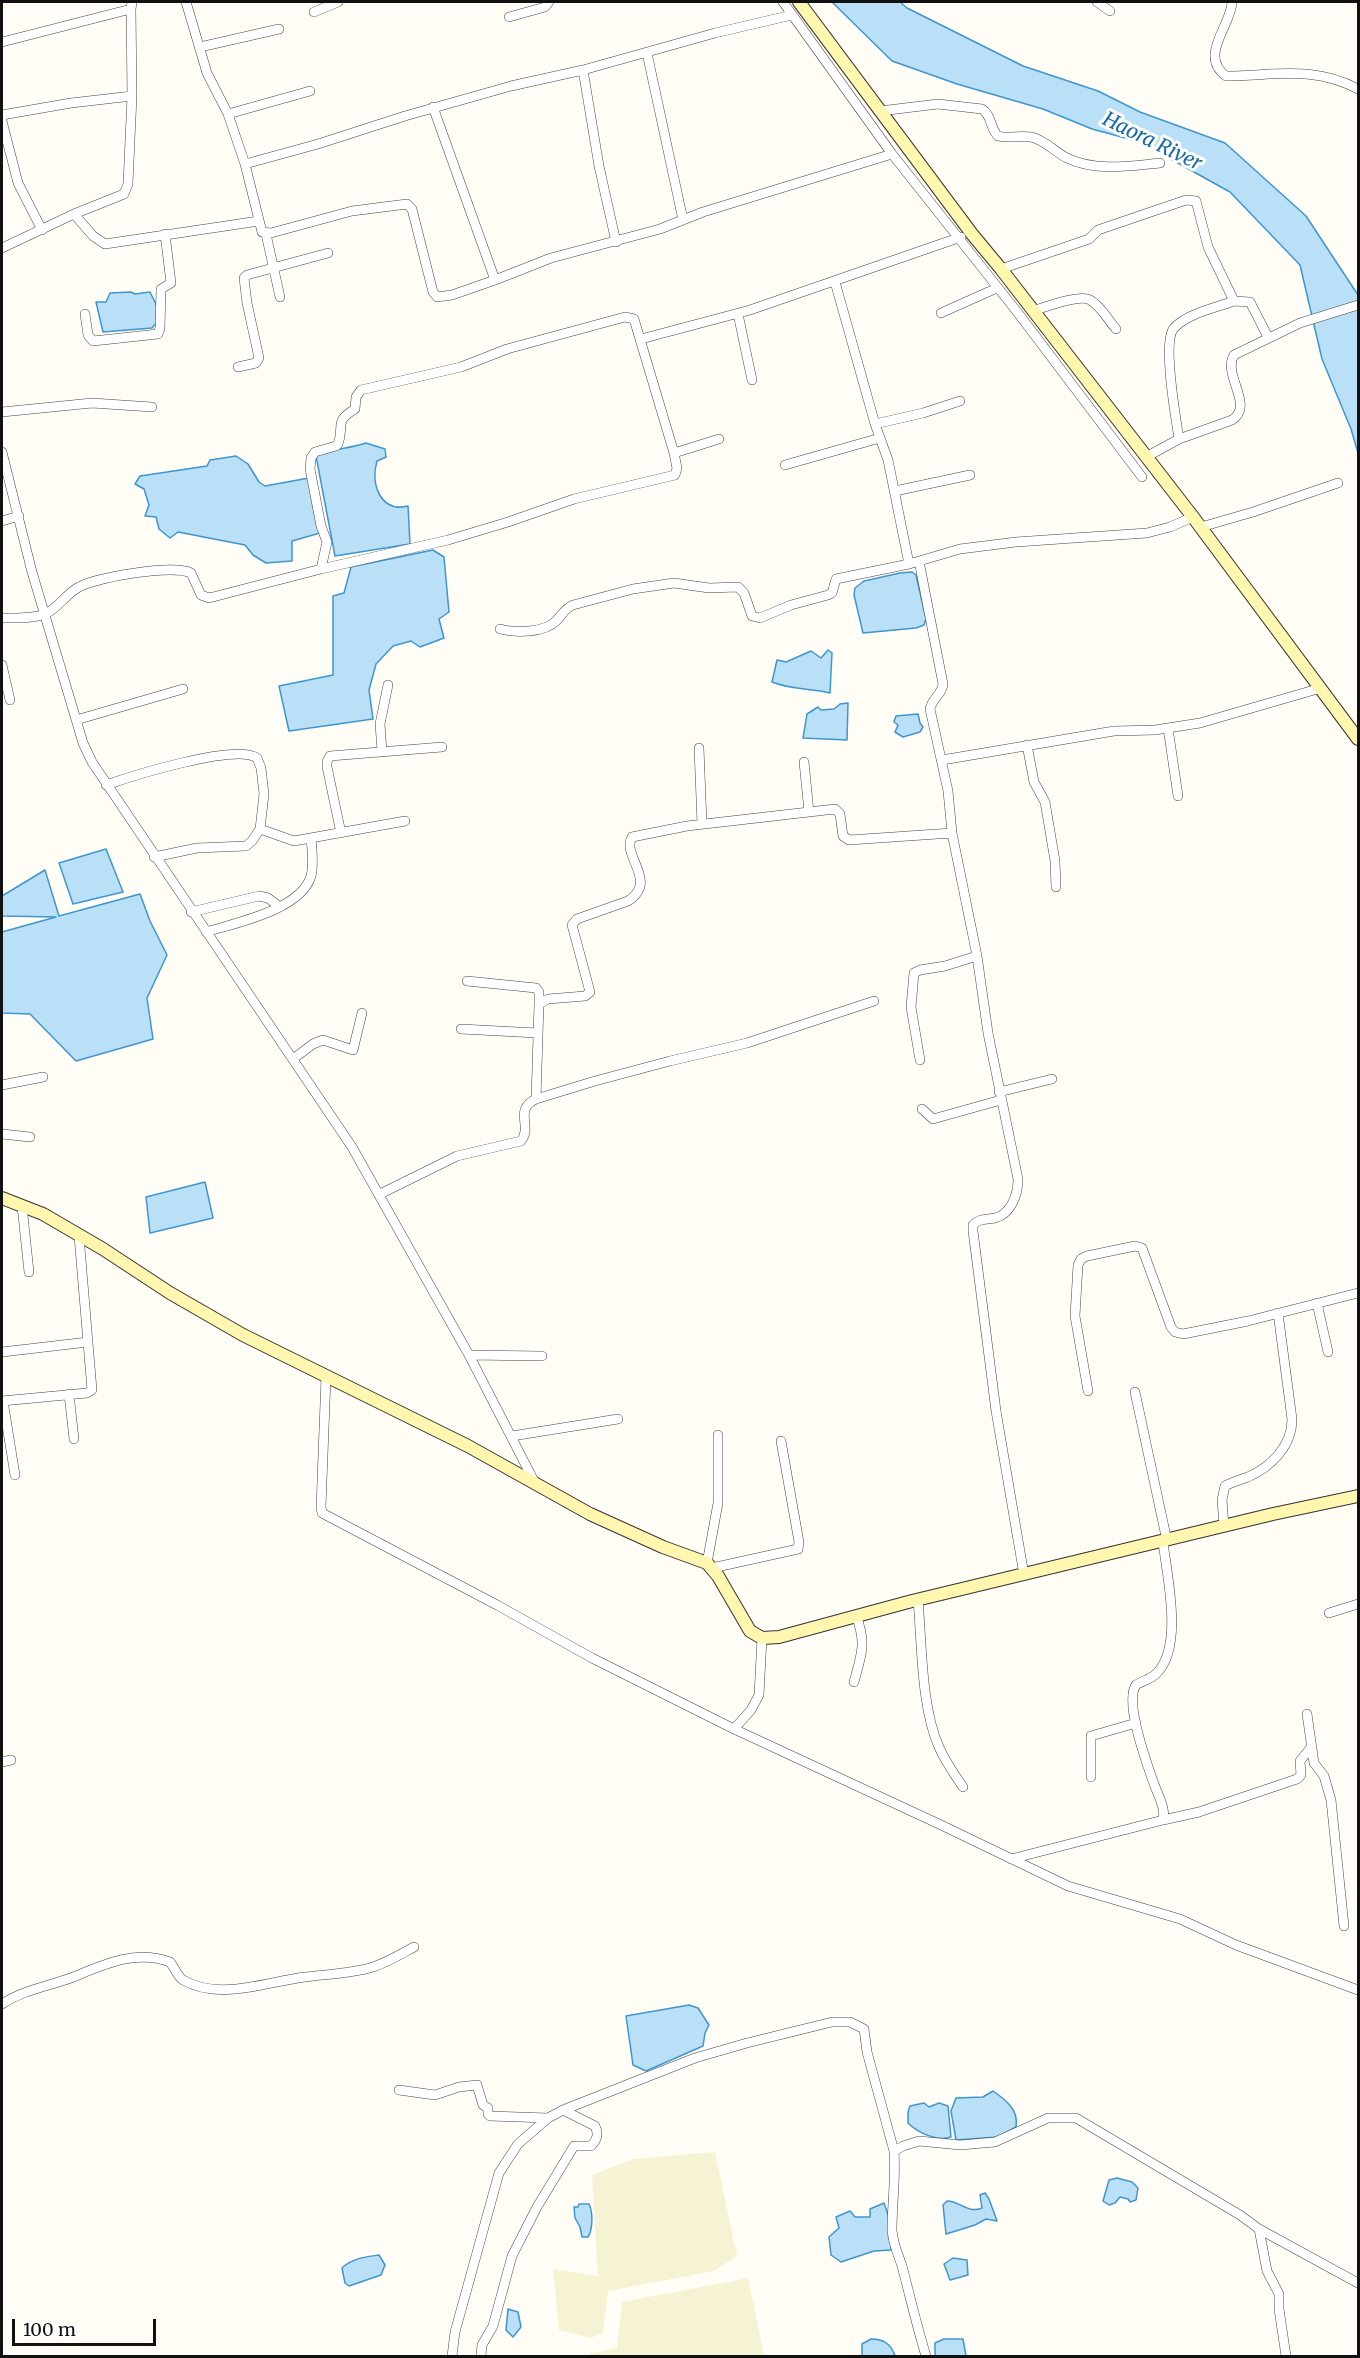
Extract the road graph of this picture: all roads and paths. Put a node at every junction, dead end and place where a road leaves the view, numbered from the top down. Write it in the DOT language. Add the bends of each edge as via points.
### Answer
graph roads {
  1 [pos="186,2"];
  2 [pos="338,2"];
  3 [pos="549,2"];
  4 [pos="783,2"];
  5 [pos="799,2"];
  6 [pos="1097,2"];
  7 [pos="1232,2"];
  8 [pos="132,5"];
  9 [pos="1110,11"];
  10 [pos="314,12"];
  11 [pos="792,15"];
  12 [pos="509,17"];
  13 [pos="279,29"];
  14 [pos="2,42"];
  15 [pos="200,47"];
  16 [pos="647,53"];
  17 [pos="583,70"];
  18 [pos="1359,89"];
  19 [pos="310,91"];
  20 [pos="132,96"];
  21 [pos="433,107"];
  22 [pos="880,111"];
  23 [pos="228,114"];
  24 [pos="2,115"];
  25 [pos="2,121"];
  26 [pos="892,154"];
  27 [pos="1160,163"];
  28 [pos="245,164"];
  29 [pos="75,215"];
  30 [pos="683,220"];
  31 [pos="259,221"];
  32 [pos="42,230"];
  33 [pos="165,234"];
  34 [pos="266,234"];
  35 [pos="972,234"];
  36 [pos="958,238"];
  37 [pos="616,242"];
  38 [pos="2,248"];
  39 [pos="328,253"];
  40 [pos="274,268"];
  41 [pos="1002,269"];
  42 [pos="495,280"];
  43 [pos="836,282"];
  44 [pos="997,288"];
  45 [pos="280,297"];
  46 [pos="1234,301"];
  47 [pos="1359,305"];
  48 [pos="1033,311"];
  49 [pos="940,313"];
  50 [pos="85,314"];
  51 [pos="738,314"];
  52 [pos="1116,329"];
  53 [pos="1268,337"];
  54 [pos="641,339"];
  55 [pos="238,368"];
  56 [pos="752,380"];
  57 [pos="960,401"];
  58 [pos="152,407"];
  59 [pos="2,411"];
  60 [pos="875,424"];
  61 [pos="880,438"];
  62 [pos="719,439"];
  63 [pos="1179,439"];
  64 [pos="2,452"];
  65 [pos="674,453"];
  66 [pos="1146,457"];
  67 [pos="785,465"];
  68 [pos="4,475"];
  69 [pos="970,475"];
  70 [pos="1142,477"];
  71 [pos="1338,483"];
  72 [pos="895,491"];
  73 [pos="19,516"];
  74 [pos="2,520"];
  75 [pos="1197,522"];
  76 [pos="914,563"];
  77 [pos="321,569"];
  78 [pos="44,614"];
  79 [pos="2,618"];
  80 [pos="500,629"];
  81 [pos="2,665"];
  82 [pos="388,686"];
  83 [pos="1321,688"];
  84 [pos="183,689"];
  85 [pos="10,700"];
  86 [pos="76,720"];
  87 [pos="1168,728"];
  88 [pos="1359,739"];
  89 [pos="1027,745"];
  90 [pos="442,747"];
  91 [pos="699,748"];
  92 [pos="382,751"];
  93 [pos="942,760"];
  94 [pos="804,762"];
  95 [pos="106,785"];
  96 [pos="1178,796"];
  97 [pos="809,812"];
  98 [pos="405,821"];
  99 [pos="702,824"];
  100 [pos="260,829"];
  101 [pos="952,832"];
  102 [pos="341,833"];
  103 [pos="311,838"];
  104 [pos="154,857"];
  105 [pos="1056,887"];
  106 [pos="280,907"];
  107 [pos="191,912"];
  108 [pos="206,932"];
  109 [pos="977,956"];
  110 [pos="467,981"];
  111 [pos="874,1001"];
  112 [pos="539,1004"];
  113 [pos="362,1013"];
  114 [pos="461,1029"];
  115 [pos="537,1034"];
  116 [pos="293,1059"];
  117 [pos="920,1060"];
  118 [pos="43,1077"];
  119 [pos="1053,1079"];
  120 [pos="2,1084"];
  121 [pos="1000,1096"];
  122 [pos="536,1100"];
  123 [pos="922,1109"];
  124 [pos="2,1134"];
  125 [pos="30,1137"];
  126 [pos="380,1194"];
  127 [pos="2,1198"];
  128 [pos="22,1206"];
  129 [pos="79,1236"];
  130 [pos="29,1272"];
  131 [pos="1359,1293"];
  132 [pos="1317,1304"];
  133 [pos="1278,1313"];
  134 [pos="88,1342"];
  135 [pos="2,1352"];
  136 [pos="1328,1352"];
  137 [pos="469,1355"];
  138 [pos="542,1356"];
  139 [pos="326,1377"];
  140 [pos="1088,1391"];
  141 [pos="1135,1392"];
  142 [pos="69,1394"];
  143 [pos="2,1401"];
  144 [pos="618,1419"];
  145 [pos="718,1435"];
  146 [pos="512,1436"];
  147 [pos="74,1439"];
  148 [pos="782,1441"];
  149 [pos="15,1475"];
  150 [pos="534,1481"];
  151 [pos="1359,1496"];
  152 [pos="1224,1526"];
  153 [pos="1165,1541"];
  154 [pos="710,1565"];
  155 [pos="1024,1575"];
  156 [pos="918,1600"];
  157 [pos="1359,1604"];
  158 [pos="1329,1613"];
  159 [pos="856,1616"];
  160 [pos="762,1638"];
  161 [pos="854,1682"];
  162 [pos="1307,1714"];
  163 [pos="1136,1723"];
  164 [pos="734,1729"];
  165 [pos="1312,1746"];
  166 [pos="1091,1777"];
  167 [pos="963,1787"];
  168 [pos="1163,1820"];
  169 [pos="1011,1860"];
  170 [pos="1344,1926"];
  171 [pos="414,1947"];
  172 [pos="1359,1990"];
  173 [pos="2,2004"];
  174 [pos="399,2090"];
  175 [pos="563,2109"];
  176 [pos="548,2118"];
  177 [pos="894,2151"];
  178 [pos="1259,2229"];
  179 [pos="1359,2283"];
  180 [pos="452,2356"];
  181 [pos="481,2356"];
  182 [pos="926,2356"];
  183 [pos="1286,2356"];
  1 -- 15 [label="street"];
  2 -- 10 [label="street"];
  3 -- 12 [label="street"];
  4 -- 11 [label="street"];
  5 -- 22 [label="street"];
  6 -- 9 [label="street"];
  7 -- 18 [label="street" via="1215,49 1217,67 1226,76 1300,72"];
  8 -- 14 [label="street"];
  8 -- 20 [label="street"];
  11 -- 16 [label="street"];
  11 -- 26 [label="street"];
  13 -- 15 [label="street"];
  15 -- 23 [label="street" via="207,74"];
  16 -- 17 [label="street"];
  16 -- 30 [label="street"];
  17 -- 21 [label="street"];
  17 -- 37 [label="street"];
  19 -- 23 [label="street"];
  20 -- 24 [label="street"];
  20 -- 29 [label="street" via="128,184 124,194"];
  21 -- 28 [label="street"];
  21 -- 42 [label="street"];
  22 -- 27 [label="street" via="938,104 982,109 998,136 1031,137 1080,162 1103,166"];
  22 -- 35 [label="street"];
  23 -- 28 [label="street"];
  25 -- 32 [label="street" via="18,183"];
  26 -- 30 [label="street"];
  26 -- 36 [label="street"];
  28 -- 31 [label="street"];
  29 -- 32 [label="street"];
  29 -- 33 [label="street" via="105,244"];
  30 -- 37 [label="street"];
  31 -- 33 [label="street"];
  31 -- 34 [label="street"];
  32 -- 38 [label="street"];
  33 -- 50 [label="street" via="171,283 161,289 158,334 93,341 88,335"];
  34 -- 40 [label="street"];
  34 -- 42 [label="street" via="352,211 407,204 412,209 435,296"];
  35 -- 36 [label="street"];
  35 -- 41 [label="street"];
  36 -- 43 [label="street"];
  36 -- 44 [label="street"];
  37 -- 42 [label="street" via="551,258"];
  39 -- 40 [label="street"];
  40 -- 45 [label="street"];
  40 -- 55 [label="street" via="244,278 259,358 256,363"];
  41 -- 46 [label="street" via="1089,239 1098,230 1194,199 1200,207 1208,247"];
  41 -- 48 [label="street"];
  43 -- 51 [label="street"];
  43 -- 60 [label="street"];
  44 -- 49 [label="street"];
  44 -- 70 [label="street"];
  46 -- 53 [label="street" via="1250,302"];
  46 -- 63 [label="street" via="1181,322 1170,336"];
  47 -- 53 [label="street"];
  48 -- 52 [label="street" via="1087,298"];
  48 -- 66 [label="street"];
  51 -- 54 [label="street"];
  51 -- 56 [label="street"];
  53 -- 63 [label="street" via="1238,352 1230,362 1241,406 1239,414"];
  54 -- 65 [label="street"];
  54 -- 77 [label="street" via="634,319 625,317 507,349 461,366 361,390 354,410 341,420 338,444 315,452 311,458 310,469 327,542"];
  57 -- 60 [label="street"];
  58 -- 59 [label="street" via="92,403"];
  60 -- 61 [label="street"];
  61 -- 67 [label="street"];
  61 -- 72 [label="street"];
  62 -- 65 [label="street"];
  63 -- 66 [label="street"];
  64 -- 68 [label="street"];
  65 -- 77 [label="street" via="677,471 670,477 574,499 460,537"];
  66 -- 75 [label="street"];
  68 -- 73 [label="street"];
  69 -- 72 [label="street"];
  71 -- 75 [label="street" via="1253,512"];
  72 -- 76 [label="street"];
  73 -- 74 [label="street"];
  73 -- 78 [label="street"];
  75 -- 76 [label="street" via="1152,532 970,548"];
  75 -- 83 [label="street"];
  76 -- 80 [label="street" via="836,579 828,596 760,618 752,616 738,587 674,583 633,588 573,605 564,609 555,622 528,632"];
  76 -- 93 [label="street" via="941,671 943,689 930,709"];
  77 -- 78 [label="street" via="209,598 201,595 191,573 183,570 98,580 72,590"];
  78 -- 79 [label="street"];
  78 -- 86 [label="street"];
  81 -- 85 [label="street"];
  82 -- 92 [label="street" via="380,724"];
  83 -- 87 [label="street" via="1220,718"];
  83 -- 88 [label="street"];
  84 -- 86 [label="street"];
  86 -- 95 [label="street" via="87,752"];
  87 -- 89 [label="street" via="1125,730"];
  87 -- 96 [label="street"];
  89 -- 93 [label="street"];
  89 -- 105 [label="street" via="1034,782 1045,802"];
  90 -- 92 [label="street"];
  91 -- 99 [label="street"];
  92 -- 102 [label="street" via="340,753 328,758"];
  93 -- 101 [label="street"];
  94 -- 97 [label="street"];
  95 -- 100 [label="street" via="212,757 253,755 263,779"];
  95 -- 104 [label="street"];
  97 -- 99 [label="street"];
  97 -- 101 [label="street" via="837,810 843,836 849,840"];
  98 -- 102 [label="street"];
  99 -- 112 [label="street" via="631,838 641,878 634,896 577,919 572,925 590,993"];
  100 -- 103 [label="street" via="287,839"];
  100 -- 104 [label="street" via="246,846 197,848"];
  101 -- 109 [label="street"];
  102 -- 103 [label="street"];
  103 -- 106 [label="street" via="309,880"];
  104 -- 107 [label="street"];
  106 -- 107 [label="street" via="260,896"];
  106 -- 108 [label="street"];
  107 -- 108 [label="street"];
  108 -- 116 [label="street"];
  109 -- 117 [label="street" via="914,973 911,1007"];
  109 -- 121 [label="street"];
  110 -- 112 [label="street" via="536,988"];
  111 -- 122 [label="street" via="747,1043"];
  112 -- 115 [label="street"];
  113 -- 116 [label="street" via="353,1050 323,1040"];
  114 -- 115 [label="street"];
  115 -- 122 [label="street"];
  116 -- 126 [label="street"];
  118 -- 120 [label="street"];
  119 -- 121 [label="street"];
  121 -- 123 [label="street" via="936,1119 930,1119"];
  121 -- 155 [label="street" via="1018,1188 1007,1212 979,1220 973,1225 973,1232 996,1411"];
  122 -- 126 [label="street" via="525,1107 521,1141 450,1159"];
  124 -- 125 [label="street"];
  126 -- 137 [label="street"];
  127 -- 128 [label="street"];
  128 -- 129 [label="street"];
  128 -- 130 [label="street"];
  129 -- 134 [label="street"];
  129 -- 139 [label="street" via="243,1335"];
  131 -- 132 [label="street"];
  132 -- 133 [label="street"];
  132 -- 136 [label="street"];
  133 -- 140 [label="street" via="1179,1334 1172,1327 1142,1248 1087,1256 1078,1266 1075,1316"];
  133 -- 152 [label="street" via="1291,1431 1275,1460 1225,1486"];
  134 -- 135 [label="street"];
  134 -- 142 [label="street" via="92,1390"];
  137 -- 138 [label="street"];
  137 -- 146 [label="street"];
  139 -- 150 [label="street"];
  139 -- 164 [label="street" via="322,1513"];
  141 -- 153 [label="street"];
  142 -- 143 [label="street"];
  142 -- 147 [label="street"];
  143 -- 149 [label="street"];
  144 -- 146 [label="street"];
  145 -- 154 [label="street" via="718,1503"];
  146 -- 150 [label="street"];
  148 -- 154 [label="street" via="798,1549"];
  150 -- 154 [label="street" via="590,1514"];
  151 -- 152 [label="street"];
  152 -- 153 [label="street"];
  153 -- 155 [label="street"];
  153 -- 163 [label="street" via="1171,1641 1158,1672 1133,1689"];
  154 -- 160 [label="street" via="750,1631"];
  155 -- 156 [label="street"];
  156 -- 159 [label="street"];
  156 -- 167 [label="street" via="934,1735"];
  157 -- 158 [label="street"];
  159 -- 160 [label="street"];
  159 -- 161 [label="street" via="863,1646"];
  160 -- 164 [label="street" via="759,1695"];
  162 -- 165 [label="street"];
  163 -- 166 [label="street" via="1091,1736"];
  163 -- 168 [label="street"];
  164 -- 169 [label="street"];
  165 -- 168 [label="street" via="1300,1761 1301,1777 1297,1779"];
  165 -- 170 [label="street" via="1316,1767 1324,1776 1331,1800"];
  168 -- 169 [label="street"];
  169 -- 172 [label="street" via="1068,1886 1180,1919 1236,1946"];
  171 -- 173 [label="street" via="372,1967 237,1989 195,1985 178,1977 170,1962 139,1957 89,1969"];
  174 -- 176 [label="street" via="435,2096 477,2085 490,2116"];
  175 -- 176 [label="street"];
  175 -- 177 [label="street" via="695,2058 842,2021 864,2029"];
  175 -- 181 [label="street" via="595,2126 596,2141 591,2146 574,2146 537,2207 512,2256"];
  176 -- 180 [label="street" via="518,2144 499,2173 455,2332"];
  177 -- 178 [label="street" via="919,2141 960,2145 995,2142 1048,2118 1076,2118"];
  177 -- 182 [label="street" via="894,2247"];
  178 -- 179 [label="street"];
  178 -- 183 [label="street" via="1267,2271 1280,2295"];
}
